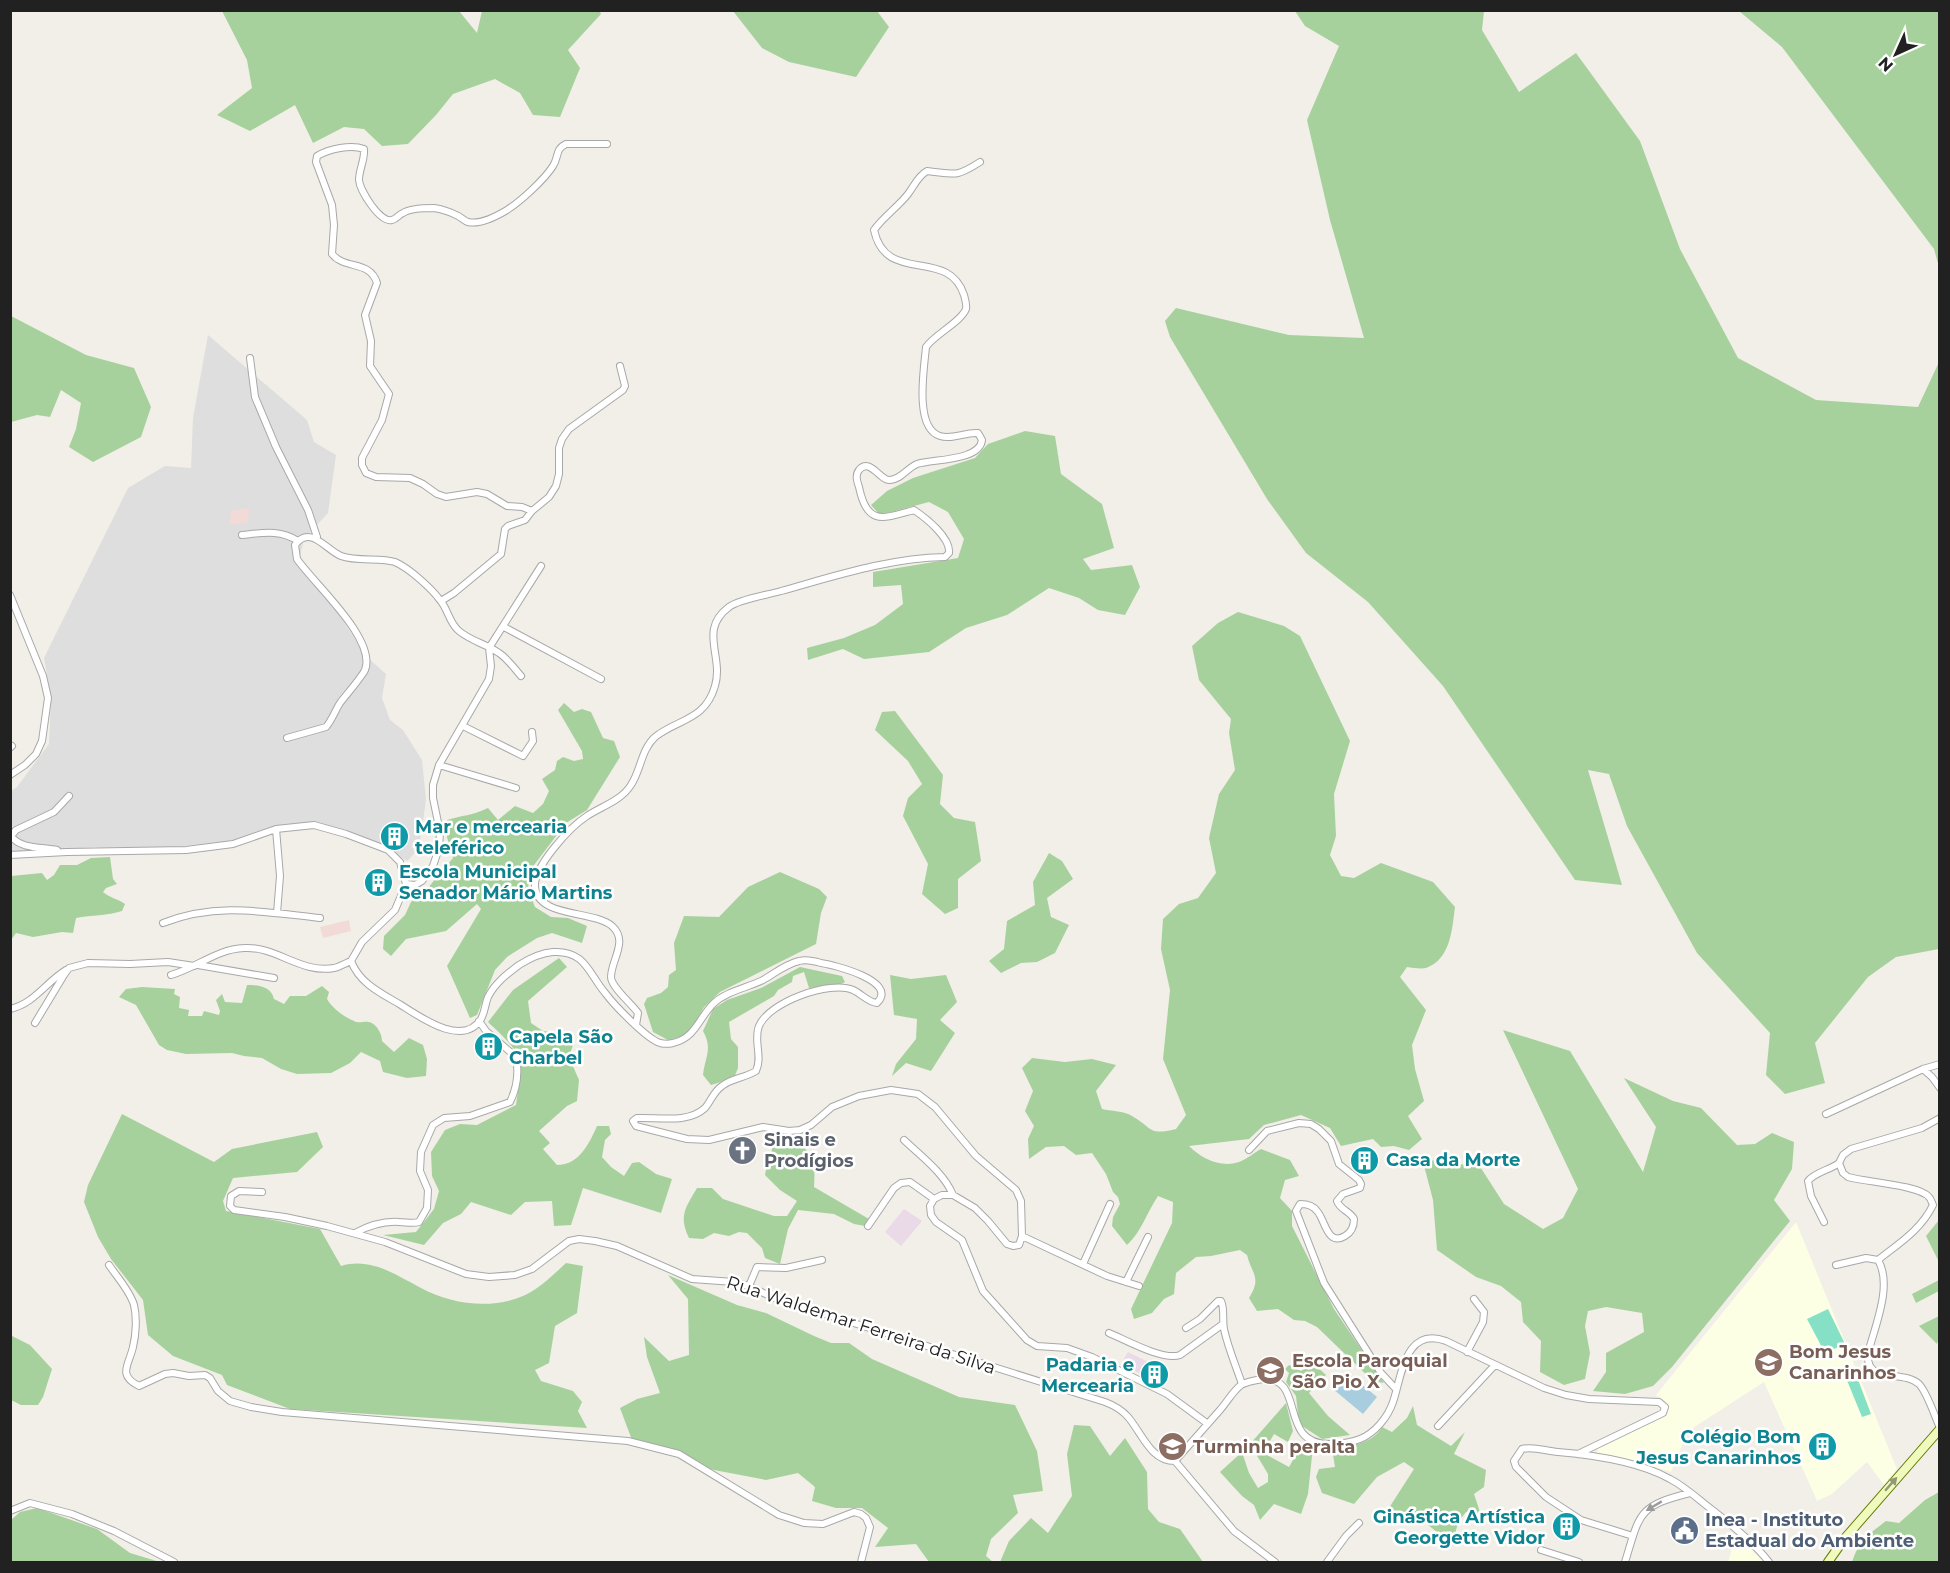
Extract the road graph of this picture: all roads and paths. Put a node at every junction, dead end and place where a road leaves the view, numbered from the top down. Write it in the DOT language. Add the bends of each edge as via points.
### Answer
graph roads {
  1 [pos="607,144"];
  2 [pos="980,162"];
  3 [pos="250,358"];
  4 [pos="620,366"];
  5 [pos="532,511"];
  6 [pos="242,535"];
  7 [pos="317,537"];
  8 [pos="298,541"];
  9 [pos="541,566"];
  10 [pos="10,595"];
  11 [pos="441,601"];
  12 [pos="504,627"];
  13 [pos="489,648"];
  14 [pos="521,676"];
  15 [pos="602,679"];
  16 [pos="463,726"];
  17 [pos="532,732"];
  18 [pos="287,738"];
  19 [pos="439,765"];
  20 [pos="10,776"];
  21 [pos="516,788"];
  22 [pos="69,796"];
  23 [pos="276,829"];
  24 [pos="66,852"];
  25 [pos="10,855"];
  26 [pos="406,884"];
  27 [pos="277,913"];
  28 [pos="320,918"];
  29 [pos="163,923"];
  30 [pos="351,961"];
  31 [pos="196,966"];
  32 [pos="69,968"];
  33 [pos="171,975"];
  34 [pos="274,978"];
  35 [pos="10,1009"];
  36 [pos="479,1021"];
  37 [pos="36,1023"];
  38 [pos="636,1024"];
  39 [pos="1940,1064"];
  40 [pos="1923,1069"];
  41 [pos="1940,1088"];
  42 [pos="1826,1114"];
  43 [pos="1940,1118"];
  44 [pos="904,1140"];
  45 [pos="1249,1150"];
  46 [pos="1839,1163"];
  47 [pos="262,1192"];
  48 [pos="953,1195"];
  49 [pos="934,1199"];
  50 [pos="1110,1204"];
  51 [pos="1824,1222"];
  52 [pos="868,1226"];
  53 [pos="354,1233"];
  54 [pos="1022,1236"];
  55 [pos="1148,1237"];
  56 [pos="822,1260"];
  57 [pos="1878,1260"];
  58 [pos="1083,1264"];
  59 [pos="109,1265"];
  60 [pos="1836,1265"];
  61 [pos="1126,1282"];
  62 [pos="748,1286"];
  63 [pos="1139,1286"];
  64 [pos="1474,1299"];
  65 [pos="1223,1324"];
  66 [pos="1186,1328"];
  67 [pos="1109,1333"];
  68 [pos="1467,1352"];
  69 [pos="1495,1365"];
  70 [pos="1242,1384"];
  71 [pos="1396,1389"];
  72 [pos="1208,1424"];
  73 [pos="1438,1426"];
  74 [pos="1940,1428"];
  75 [pos="1578,1454"];
  76 [pos="1175,1461"];
  77 [pos="1690,1493"];
  78 [pos="10,1511"];
  79 [pos="1359,1523"];
  80 [pos="1633,1536"];
  81 [pos="1541,1550"];
  82 [pos="174,1563"];
  83 [pos="861,1563"];
  84 [pos="1275,1563"];
  85 [pos="1327,1563"];
  86 [pos="1579,1563"];
  87 [pos="1625,1563"];
  88 [pos="1769,1563"];
  89 [pos="1828,1563"];
  1 -- 5 [label="street" via="560,147 555,165 526,195 507,210 478,222 468,222 435,208 403,212 389,221 361,188 364,149 357,146 317,156 332,205 332,254 343,262 366,268 376,279 377,286 366,310 370,366 389,394 382,420 362,458 366,472 376,477 410,478 447,497 487,494 507,506"];
  2 -- 38 [label="street" via="962,173 921,174 907,196 874,230 876,240 890,257 942,270 961,286 966,309 926,347 923,411 929,430 939,436 978,433 982,445 962,456 918,464 892,480 868,467 856,476 863,504 871,513 891,517 914,510 947,540 950,554 904,559 731,605 712,629 717,665 716,685 709,700 693,717 655,738 644,751 626,792 585,818 559,842 535,877 535,890 543,902 557,910 597,919 617,933 620,944 611,978 638,1013"];
  3 -- 7 [label="street" via="255,397"];
  4 -- 5 [label="street" via="623,390 561,439 556,486"];
  5 -- 11 [label="street" via="525,520 505,529 501,554"];
  6 -- 8 [label="street" via="279,532"];
  7 -- 8 [label="street"];
  7 -- 11 [label="street" via="342,556 393,561"];
  8 -- 18 [label="street" via="297,559 350,623 367,657 363,674 326,727"];
  9 -- 12 [label="street"];
  10 -- 20 [label="street" via="44,676 48,698 42,741 36,754"];
  11 -- 13 [label="street" via="457,629"];
  12 -- 13 [label="street"];
  12 -- 15 [label="street"];
  13 -- 14 [label="street"];
  13 -- 16 [label="street" via="489,679"];
  16 -- 17 [label="street" via="524,756 533,741"];
  16 -- 19 [label="street"];
  19 -- 21 [label="street"];
  19 -- 26 [label="street" via="433,798 439,848 429,874 415,885"];
  22 -- 24 [label="street" via="54,812 11,836 27,846"];
  23 -- 24 [label="street" via="233,844 186,850"];
  23 -- 26 [label="street" via="314,825 388,850 400,862"];
  23 -- 27 [label="street" via="280,876"];
  24 -- 25 [label="street"];
  26 -- 30 [label="street" via="395,910 362,942"];
  27 -- 28 [label="street"];
  27 -- 29 [label="street" via="215,909"];
  30 -- 31 [label="street" via="334,968 307,968 279,955 247,947 230,949"];
  30 -- 36 [label="street" via="362,981 440,1028 466,1030"];
  31 -- 32 [label="street" via="168,962 88,963"];
  31 -- 33 [label="street"];
  31 -- 34 [label="street"];
  32 -- 35 [label="street" via="25,1005"];
  32 -- 37 [label="street"];
  36 -- 38 [label="street" via="489,996 503,977 530,958 556,951 582,960 605,993"];
  36 -- 53 [label="street" via="516,1057 516,1091 510,1102 470,1116 444,1118 433,1125 421,1152 420,1171 428,1190 428,1208 419,1222 397,1221"];
  38 -- 54 [label="street" via="659,1043 684,1039 723,996 801,960 847,968 872,980 882,993 878,1003 871,1003 853,990 829,988 770,1011 756,1035 756,1071 719,1088 696,1114 633,1121 643,1128 709,1140 763,1127 800,1130 832,1107 875,1092 918,1094 935,1107 976,1156 1016,1190 1021,1201"];
  39 -- 40 [label="street"];
  40 -- 41 [label="street"];
  40 -- 42 [label="street"];
  43 -- 46 [label="street" via="1922,1128 1851,1149"];
  44 -- 48 [label="street" via="945,1181"];
  45 -- 71 [label="street" via="1267,1131 1311,1124 1326,1134 1339,1164 1359,1180 1360,1188 1339,1196 1337,1201 1354,1219 1351,1230 1342,1238 1326,1230 1311,1206 1300,1204 1296,1211 1324,1283 1381,1373"];
  46 -- 51 [label="street" via="1808,1181"];
  46 -- 57 [label="street" via="1848,1177 1915,1189 1931,1200 1928,1217"];
  47 -- 53 [label="street, Rua Waldemar Ferreira da Silva" via="239,1191 231,1196 230,1206 234,1210"];
  48 -- 49 [label="street"];
  48 -- 54 [label="street" via="975,1208 1006,1244 1019,1245"];
  49 -- 52 [label="street" via="910,1182 900,1183"];
  49 -- 72 [label="street" via="931,1215 962,1240 983,1291 1027,1340 1037,1346 1067,1348 1092,1357 1167,1394"];
  50 -- 58 [label="street"];
  53 -- 62 [label="street, Rua Waldemar Ferreira da Silva" via="466,1274 515,1275 532,1269 569,1241 579,1239 617,1246 692,1279 734,1281"];
  54 -- 58 [label="street"];
  55 -- 61 [label="street"];
  56 -- 62 [label="street" via="786,1268 757,1267"];
  57 -- 60 [label="street" via="1866,1258"];
  57 -- 74 [label="street" via="1885,1284 1868,1364 1874,1372 1919,1384"];
  58 -- 61 [label="street"];
  59 -- 83 [label="street" via="134,1305 135,1338 125,1367 131,1382 139,1386 172,1373 205,1375 230,1401 251,1407 628,1441 669,1451 779,1515 823,1524 854,1512 861,1514 870,1527"];
  61 -- 63 [label="street"];
  62 -- 76 [label="street, Rua Waldemar Ferreira da Silva" via="774,1298 1116,1406 1128,1416 1152,1451"];
  64 -- 68 [label="street" via="1484,1312 1483,1322"];
  65 -- 66 [label="street" via="1224,1306 1218,1301"];
  65 -- 67 [label="street" via="1173,1357"];
  65 -- 70 [label="street"];
  68 -- 69 [label="street"];
  68 -- 71 [label="street" via="1438,1339 1423,1339 1411,1349"];
  69 -- 73 [label="street"];
  69 -- 75 [label="street" via="1566,1395 1659,1401 1665,1407 1663,1413"];
  70 -- 71 [label="street" via="1272,1379 1279,1384 1289,1395 1299,1431 1313,1442 1324,1444 1343,1443 1370,1434 1385,1417"];
  70 -- 72 [label="street"];
  72 -- 76 [label="street"];
  89 -- 74 [label="main road, one-way"];
  75 -- 77 [label="street" via="1647,1468"];
  75 -- 80 [label="street" via="1527,1448 1514,1461 1546,1497 1581,1520"];
  76 -- 84 [label="street" via="1234,1531"];
  77 -- 80 [label="street, one-way" via="1646,1510"];
  77 -- 88 [label="street" via="1743,1534"];
  78 -- 82 [label="street" via="30,1503 72,1514"];
  79 -- 85 [label="street"];
  80 -- 87 [label="street"];
  81 -- 86 [label="street"];
}
